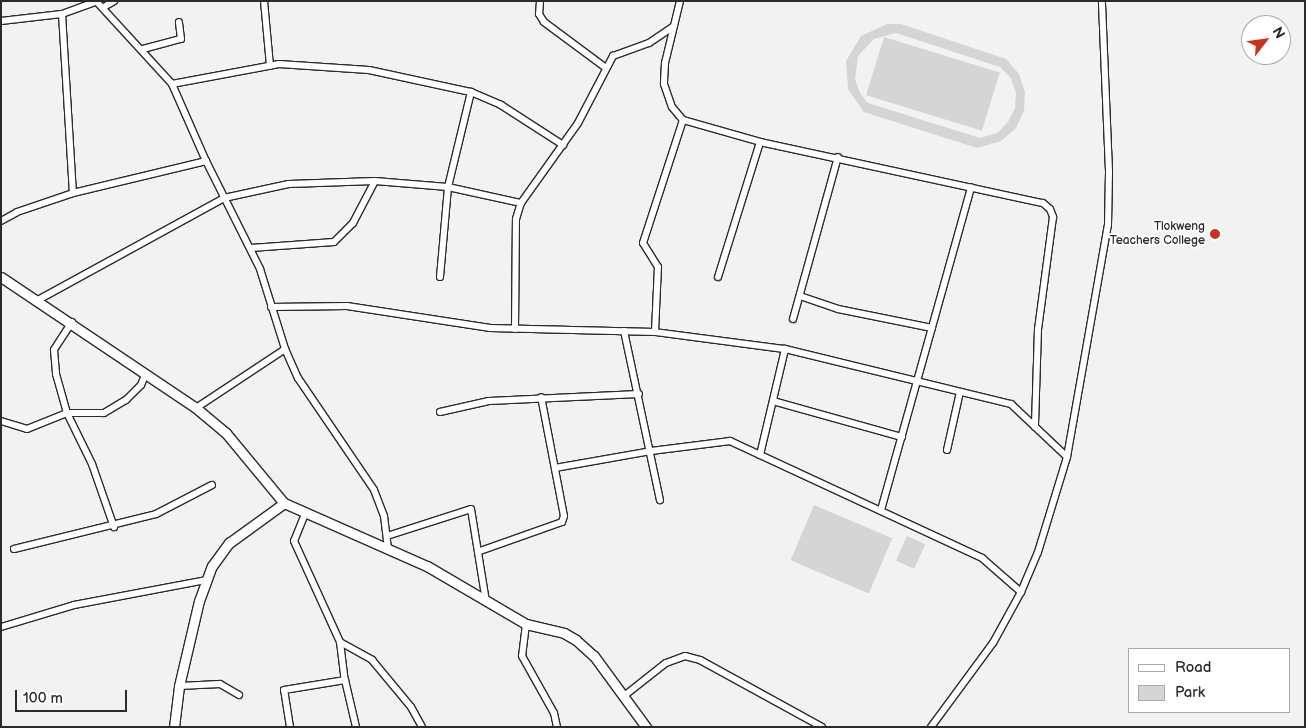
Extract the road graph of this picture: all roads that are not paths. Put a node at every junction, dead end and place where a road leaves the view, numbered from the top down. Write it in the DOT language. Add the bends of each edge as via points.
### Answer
graph roads {
  1 [pos="97,1"];
  2 [pos="114,1"];
  3 [pos="264,1"];
  4 [pos="540,1"];
  5 [pos="680,1"];
  6 [pos="1102,1"];
  7 [pos="104,7"];
  8 [pos="62,14"];
  9 [pos="1,21"];
  10 [pos="179,22"];
  11 [pos="674,27"];
  12 [pos="143,49"];
  13 [pos="270,66"];
  14 [pos="606,68"];
  15 [pos="172,84"];
  16 [pos="470,92"];
  17 [pos="683,120"];
  18 [pos="760,142"];
  19 [pos="563,145"];
  20 [pos="838,157"];
  21 [pos="206,161"];
  22 [pos="375,181"];
  23 [pos="448,187"];
  24 [pos="971,187"];
  25 [pos="73,193"];
  26 [pos="224,198"];
  27 [pos="521,203"];
  28 [pos="1,221"];
  29 [pos="251,248"];
  30 [pos="1,277"];
  31 [pos="440,277"];
  32 [pos="718,277"];
  33 [pos="800,296"];
  34 [pos="38,300"];
  35 [pos="271,307"];
  36 [pos="793,318"];
  37 [pos="72,322"];
  38 [pos="932,328"];
  39 [pos="515,329"];
  40 [pos="624,331"];
  41 [pos="655,332"];
  42 [pos="285,349"];
  43 [pos="786,349"];
  44 [pos="146,373"];
  45 [pos="918,382"];
  46 [pos="960,392"];
  47 [pos="638,394"];
  48 [pos="541,397"];
  49 [pos="773,401"];
  50 [pos="196,408"];
  51 [pos="440,412"];
  52 [pos="67,413"];
  53 [pos="1,421"];
  54 [pos="1035,427"];
  55 [pos="902,437"];
  56 [pos="947,450"];
  57 [pos="651,451"];
  58 [pos="760,455"];
  59 [pos="1067,456"];
  60 [pos="555,468"];
  61 [pos="212,485"];
  62 [pos="660,500"];
  63 [pos="284,503"];
  64 [pos="880,510"];
  65 [pos="305,514"];
  66 [pos="114,527"];
  67 [pos="387,536"];
  68 [pos="388,548"];
  69 [pos="14,550"];
  70 [pos="480,551"];
  71 [pos="206,580"];
  72 [pos="1021,592"];
  73 [pos="486,602"];
  74 [pos="526,624"];
  75 [pos="1,627"];
  76 [pos="340,642"];
  77 [pos="345,680"];
  78 [pos="179,686"];
  79 [pos="239,695"];
  80 [pos="624,696"];
  81 [pos="174,727"];
  82 [pos="290,727"];
  83 [pos="356,727"];
  84 [pos="422,727"];
  85 [pos="558,727"];
  86 [pos="646,727"];
  87 [pos="822,727"];
  88 [pos="931,727"];
  1 -- 7 [label="street"];
  1 -- 8 [label="street"];
  2 -- 7 [label="street"];
  3 -- 13 [label="street"];
  4 -- 14 [label="street" via="539,14 544,22"];
  5 -- 11 [label="street"];
  6 -- 59 [label="street" via="1108,225"];
  7 -- 12 [label="street"];
  8 -- 9 [label="street"];
  8 -- 25 [label="street"];
  10 -- 12 [label="street" via="181,39"];
  11 -- 14 [label="street" via="649,43 613,56"];
  11 -- 17 [label="street" via="665,63 664,84 672,108"];
  12 -- 15 [label="street"];
  13 -- 15 [label="street"];
  13 -- 16 [label="street" via="369,70"];
  14 -- 19 [label="street"];
  15 -- 21 [label="street"];
  16 -- 19 [label="street" via="501,106"];
  16 -- 23 [label="street"];
  17 -- 18 [label="street"];
  17 -- 41 [label="street" via="643,243 658,267"];
  18 -- 20 [label="street"];
  18 -- 32 [label="street"];
  19 -- 27 [label="street"];
  20 -- 24 [label="street"];
  20 -- 33 [label="street"];
  21 -- 25 [label="street"];
  21 -- 26 [label="street"];
  22 -- 23 [label="street"];
  22 -- 26 [label="street" via="289,184"];
  22 -- 29 [label="street" via="353,222 334,242"];
  23 -- 27 [label="street"];
  23 -- 31 [label="street"];
  24 -- 38 [label="street"];
  24 -- 54 [label="street" via="1043,204 1052,213 1038,330"];
  25 -- 28 [label="street" via="17,212"];
  26 -- 29 [label="street"];
  26 -- 34 [label="street"];
  27 -- 39 [label="street" via="516,219"];
  29 -- 35 [label="street"];
  30 -- 34 [label="street"];
  33 -- 36 [label="street"];
  33 -- 38 [label="street" via="838,309"];
  34 -- 37 [label="street"];
  35 -- 39 [label="street" via="346,306 411,314 454,325"];
  35 -- 42 [label="street"];
  37 -- 44 [label="street"];
  37 -- 52 [label="street" via="54,350 56,374"];
  38 -- 45 [label="street"];
  39 -- 40 [label="street"];
  40 -- 41 [label="street"];
  40 -- 47 [label="street"];
  41 -- 43 [label="street"];
  42 -- 50 [label="street"];
  42 -- 67 [label="street" via="298,378 374,490"];
  43 -- 45 [label="street"];
  43 -- 49 [label="street"];
  44 -- 50 [label="street"];
  44 -- 52 [label="street" via="141,385 116,407 104,413"];
  45 -- 46 [label="street"];
  45 -- 55 [label="street"];
  46 -- 54 [label="street" via="1010,404"];
  46 -- 56 [label="street"];
  47 -- 48 [label="street"];
  47 -- 57 [label="street"];
  48 -- 51 [label="street" via="489,401"];
  48 -- 60 [label="street"];
  49 -- 55 [label="street"];
  49 -- 58 [label="street"];
  50 -- 63 [label="street" via="226,433"];
  52 -- 53 [label="street" via="27,430"];
  52 -- 66 [label="street" via="92,464"];
  54 -- 59 [label="street"];
  55 -- 64 [label="street"];
  57 -- 58 [label="street" via="723,441"];
  57 -- 60 [label="street"];
  57 -- 62 [label="street"];
  58 -- 64 [label="street"];
  59 -- 72 [label="street" via="1038,552"];
  60 -- 70 [label="street" via="564,516 562,522"];
  61 -- 66 [label="street" via="156,514"];
  63 -- 65 [label="street"];
  63 -- 71 [label="street" via="229,543"];
  64 -- 72 [label="street" via="982,558"];
  65 -- 68 [label="street"];
  65 -- 76 [label="street" via="294,541"];
  66 -- 69 [label="street"];
  67 -- 68 [label="street"];
  67 -- 70 [label="street" via="470,508"];
  68 -- 73 [label="street" via="427,566"];
  70 -- 73 [label="street"];
  71 -- 75 [label="street" via="74,605"];
  71 -- 78 [label="street"];
  72 -- 88 [label="street" via="993,643"];
  73 -- 74 [label="street"];
  74 -- 80 [label="street" via="564,633 576,640 594,656"];
  74 -- 85 [label="street" via="522,656 554,713"];
  76 -- 77 [label="street"];
  76 -- 84 [label="street" via="372,660 411,707"];
  77 -- 82 [label="street" via="284,690"];
  77 -- 83 [label="street"];
  78 -- 79 [label="street" via="220,684"];
  78 -- 81 [label="street"];
  80 -- 86 [label="street"];
  80 -- 87 [label="street" via="666,663 685,656 700,660"];
}
